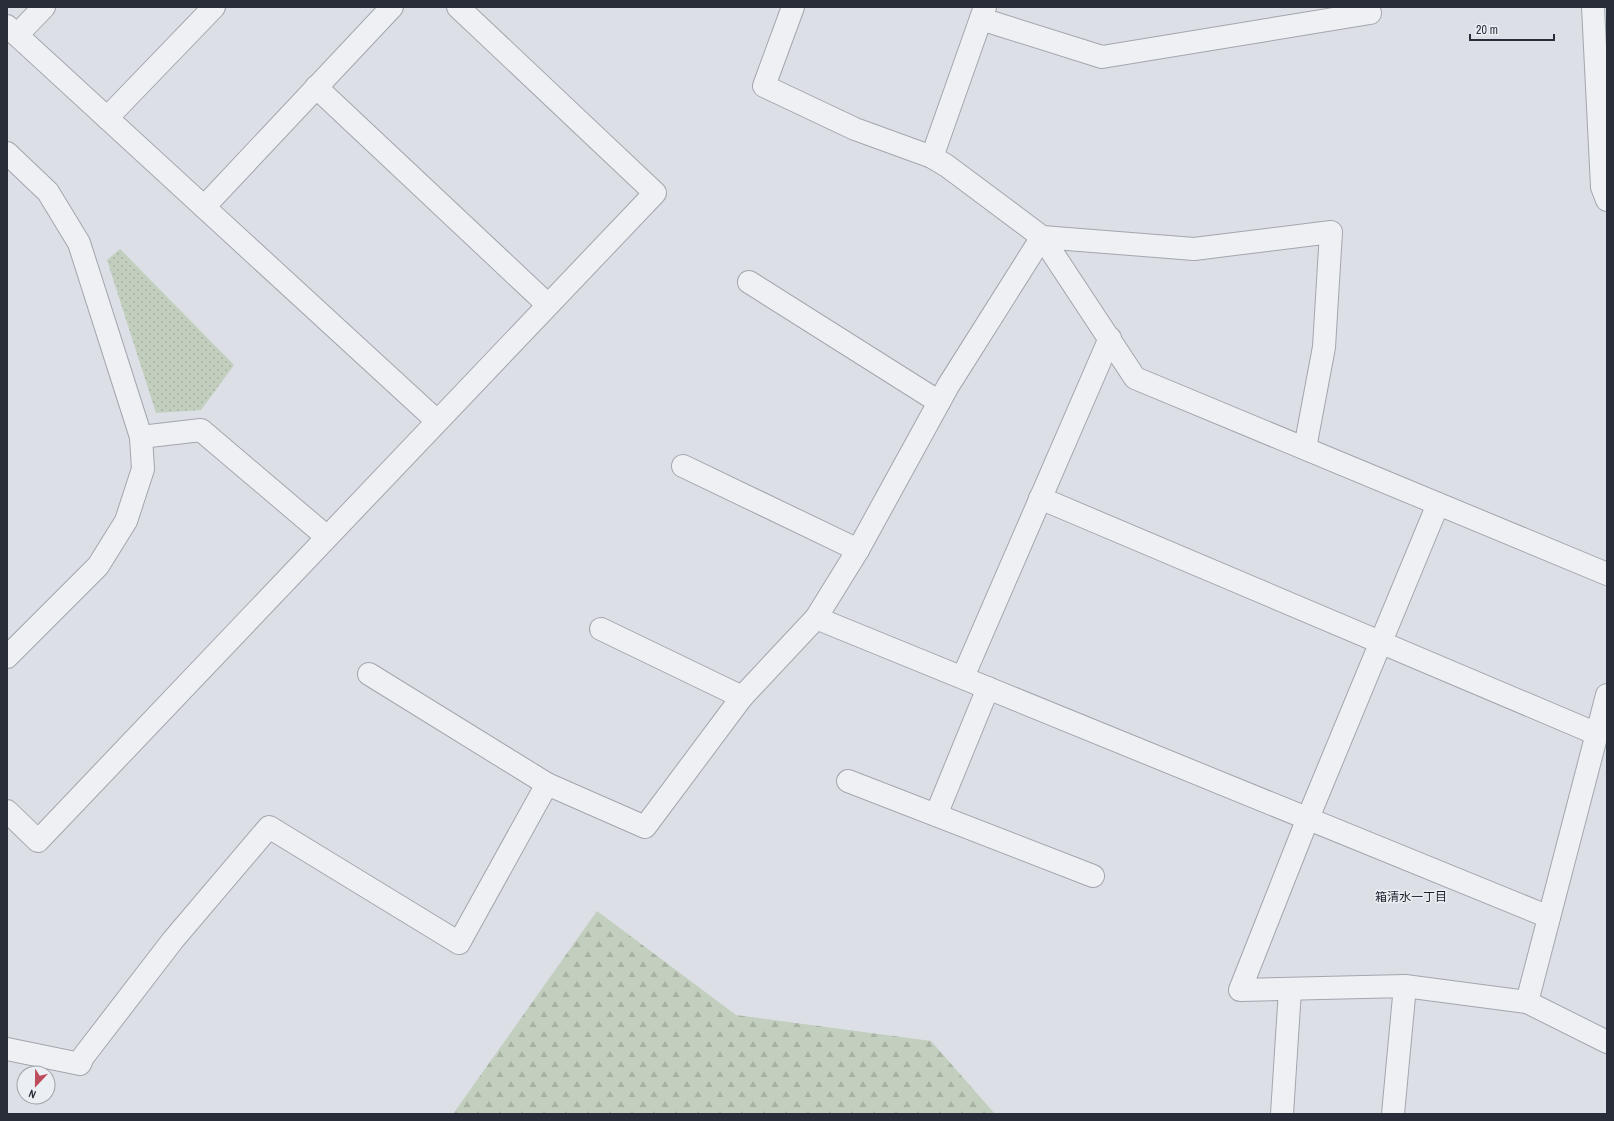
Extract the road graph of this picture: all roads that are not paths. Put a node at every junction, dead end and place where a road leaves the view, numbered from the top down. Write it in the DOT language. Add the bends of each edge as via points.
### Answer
graph roads {
  1 [pos="44,7"];
  2 [pos="214,7"];
  3 [pos="392,7"];
  4 [pos="458,7"];
  5 [pos="793,7"];
  6 [pos="1593,7"];
  7 [pos="983,13"];
  8 [pos="1370,13"];
  9 [pos="12,30"];
  10 [pos="316,87"];
  11 [pos="107,118"];
  12 [pos="7,153"];
  13 [pos="932,158"];
  14 [pos="1607,200"];
  15 [pos="204,207"];
  16 [pos="1042,237"];
  17 [pos="749,282"];
  18 [pos="548,305"];
  19 [pos="1110,338"];
  20 [pos="939,402"];
  21 [pos="437,421"];
  22 [pos="141,437"];
  23 [pos="1305,448"];
  24 [pos="683,466"];
  25 [pos="1040,498"];
  26 [pos="1438,504"];
  27 [pos="327,537"];
  28 [pos="858,550"];
  29 [pos="1607,574"];
  30 [pos="816,618"];
  31 [pos="601,629"];
  32 [pos="1381,642"];
  33 [pos="7,657"];
  34 [pos="370,674"];
  35 [pos="962,677"];
  36 [pos="988,688"];
  37 [pos="1607,695"];
  38 [pos="742,698"];
  39 [pos="1597,734"];
  40 [pos="848,781"];
  41 [pos="547,784"];
  42 [pos="7,811"];
  43 [pos="936,815"];
  44 [pos="1308,818"];
  45 [pos="1093,876"];
  46 [pos="1549,917"];
  47 [pos="1405,986"];
  48 [pos="1290,990"];
  49 [pos="1527,1002"];
  50 [pos="1607,1042"];
  51 [pos="7,1049"];
  52 [pos="1282,1114"];
  53 [pos="1393,1114"];
  1 -- 9 [label="street"];
  2 -- 11 [label="street"];
  3 -- 10 [label="street"];
  4 -- 18 [label="street" via="655,193"];
  5 -- 13 [label="street" via="764,86 855,129"];
  6 -- 14 [label="street" via="1602,187"];
  7 -- 8 [label="street" via="1102,57"];
  7 -- 13 [label="street"];
  9 -- 11 [label="street"];
  10 -- 15 [label="street"];
  10 -- 18 [label="street"];
  11 -- 15 [label="street"];
  12 -- 22 [label="street" via="48,192 79,243"];
  13 -- 16 [label="street" via="947,166"];
  15 -- 21 [label="street"];
  16 -- 19 [label="street"];
  16 -- 20 [label="street"];
  16 -- 23 [label="street" via="1194,249 1331,232 1324,347"];
  17 -- 20 [label="street"];
  18 -- 21 [label="street"];
  19 -- 23 [label="street" via="1135,378"];
  19 -- 25 [label="street"];
  20 -- 28 [label="street"];
  21 -- 27 [label="street"];
  22 -- 27 [label="street" via="201,430"];
  22 -- 33 [label="street" via="143,469 126,522 98,566"];
  23 -- 26 [label="street"];
  24 -- 28 [label="street"];
  25 -- 32 [label="street"];
  25 -- 35 [label="street"];
  26 -- 29 [label="street"];
  26 -- 32 [label="street"];
  27 -- 42 [label="street" via="38,841"];
  28 -- 30 [label="street"];
  30 -- 35 [label="street"];
  30 -- 38 [label="street"];
  31 -- 38 [label="street"];
  32 -- 39 [label="street"];
  32 -- 44 [label="street"];
  34 -- 41 [label="street"];
  35 -- 36 [label="street"];
  36 -- 43 [label="street"];
  36 -- 44 [label="street"];
  37 -- 39 [label="street"];
  38 -- 41 [label="street" via="645,827"];
  39 -- 46 [label="street"];
  40 -- 43 [label="street"];
  41 -- 51 [label="street" via="459,943 269,827 173,940 80,1064"];
  43 -- 45 [label="street"];
  44 -- 46 [label="street"];
  44 -- 48 [label="street" via="1240,990"];
  46 -- 49 [label="street"];
  47 -- 48 [label="street"];
  47 -- 49 [label="street"];
  47 -- 53 [label="street"];
  48 -- 52 [label="street"];
  49 -- 50 [label="street"];
}
